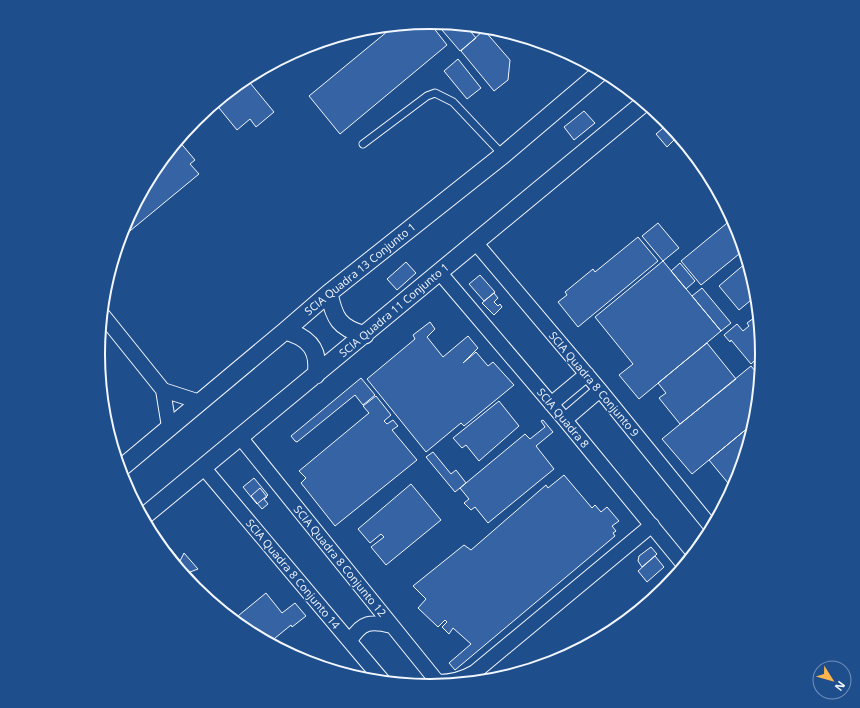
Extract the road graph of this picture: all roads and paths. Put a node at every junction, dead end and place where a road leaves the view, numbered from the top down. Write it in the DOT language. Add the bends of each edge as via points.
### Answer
graph roads {
  1 [pos="597,76"];
  2 [pos="640,106"];
  3 [pos="363,144"];
  4 [pos="503,155"];
  5 [pos="475,242"];
  6 [pos="440,273"];
  7 [pos="329,293"];
  8 [pos="107,320"];
  9 [pos="285,331"];
  10 [pos="365,335"];
  11 [pos="316,374"];
  12 [pos="587,374"];
  13 [pos="163,390"];
  14 [pos="600,390"];
  15 [pos="200,402"];
  16 [pos="551,404"];
  17 [pos="564,420"];
  18 [pos="170,427"];
  19 [pos="240,437"];
  20 [pos="125,465"];
  21 [pos="203,467"];
  22 [pos="147,513"];
  23 [pos="708,523"];
  24 [pos="652,525"];
  25 [pos="680,561"];
  26 [pos="392,626"];
  27 [pos="350,641"];
  28 [pos="378,675"];
  29 [pos="467,676"];
  30 [pos="435,679"];
  1 -- 4 [label="street, SCIA Quadra 13 Conjunto 1"];
  2 -- 5 [label="street, SCIA Quadra 11 Conjunto 1"];
  3 -- 4 [label="lane" via="427,96 435,93 453,102"];
  4 -- 7 [label="street, SCIA Quadra 13 Conjunto 1"];
  5 -- 6 [label="street, SCIA Quadra 11 Conjunto 1"];
  5 -- 12 [label="street, SCIA Quadra 8 Conjunto 9"];
  6 -- 10 [label="street, SCIA Quadra 11 Conjunto 1"];
  6 -- 16 [label="street, SCIA Quadra 8"];
  7 -- 9 [label="street, SCIA Quadra 13 Conjunto 1"];
  7 -- 10 [label="street" via="332,310 340,324 350,331"];
  8 -- 13 [label="street"];
  9 -- 11 [label="street" via="297,334 315,352 318,362"];
  9 -- 15 [label="street, SCIA Quadra 13 Conjunto 1"];
  10 -- 11 [label="street, SCIA Quadra 11 Conjunto 1"];
  11 -- 19 [label="street, SCIA Quadra 11 Conjunto 1"];
  12 -- 14 [label="street, SCIA Quadra 8 Conjunto 9"];
  12 -- 16 [label="street"];
  13 -- 15 [label="street"];
  13 -- 18 [label="street"];
  14 -- 17 [label="street"];
  14 -- 23 [label="street, SCIA Quadra 8 Conjunto 9"];
  15 -- 18 [label="street, SCIA Quadra 13 Conjunto 1"];
  16 -- 17 [label="street, SCIA Quadra 8"];
  17 -- 24 [label="street, SCIA Quadra 8"];
  18 -- 20 [label="street, SCIA Quadra 13 Conjunto 1"];
  19 -- 21 [label="street, SCIA Quadra 11 Conjunto 1"];
  19 -- 26 [label="street, SCIA Quadra 8 Conjunto 12"];
  21 -- 22 [label="street, SCIA Quadra 11 Conjunto 1"];
  21 -- 27 [label="street, SCIA Quadra 8 Conjunto 14"];
  24 -- 25 [label="street, SCIA Quadra 8"];
  24 -- 29 [label="street"];
  26 -- 27 [label="street" via="368,623 357,630"];
  26 -- 30 [label="street, SCIA Quadra 8 Conjunto 12"];
  27 -- 28 [label="street, SCIA Quadra 8 Conjunto 14"];
}
